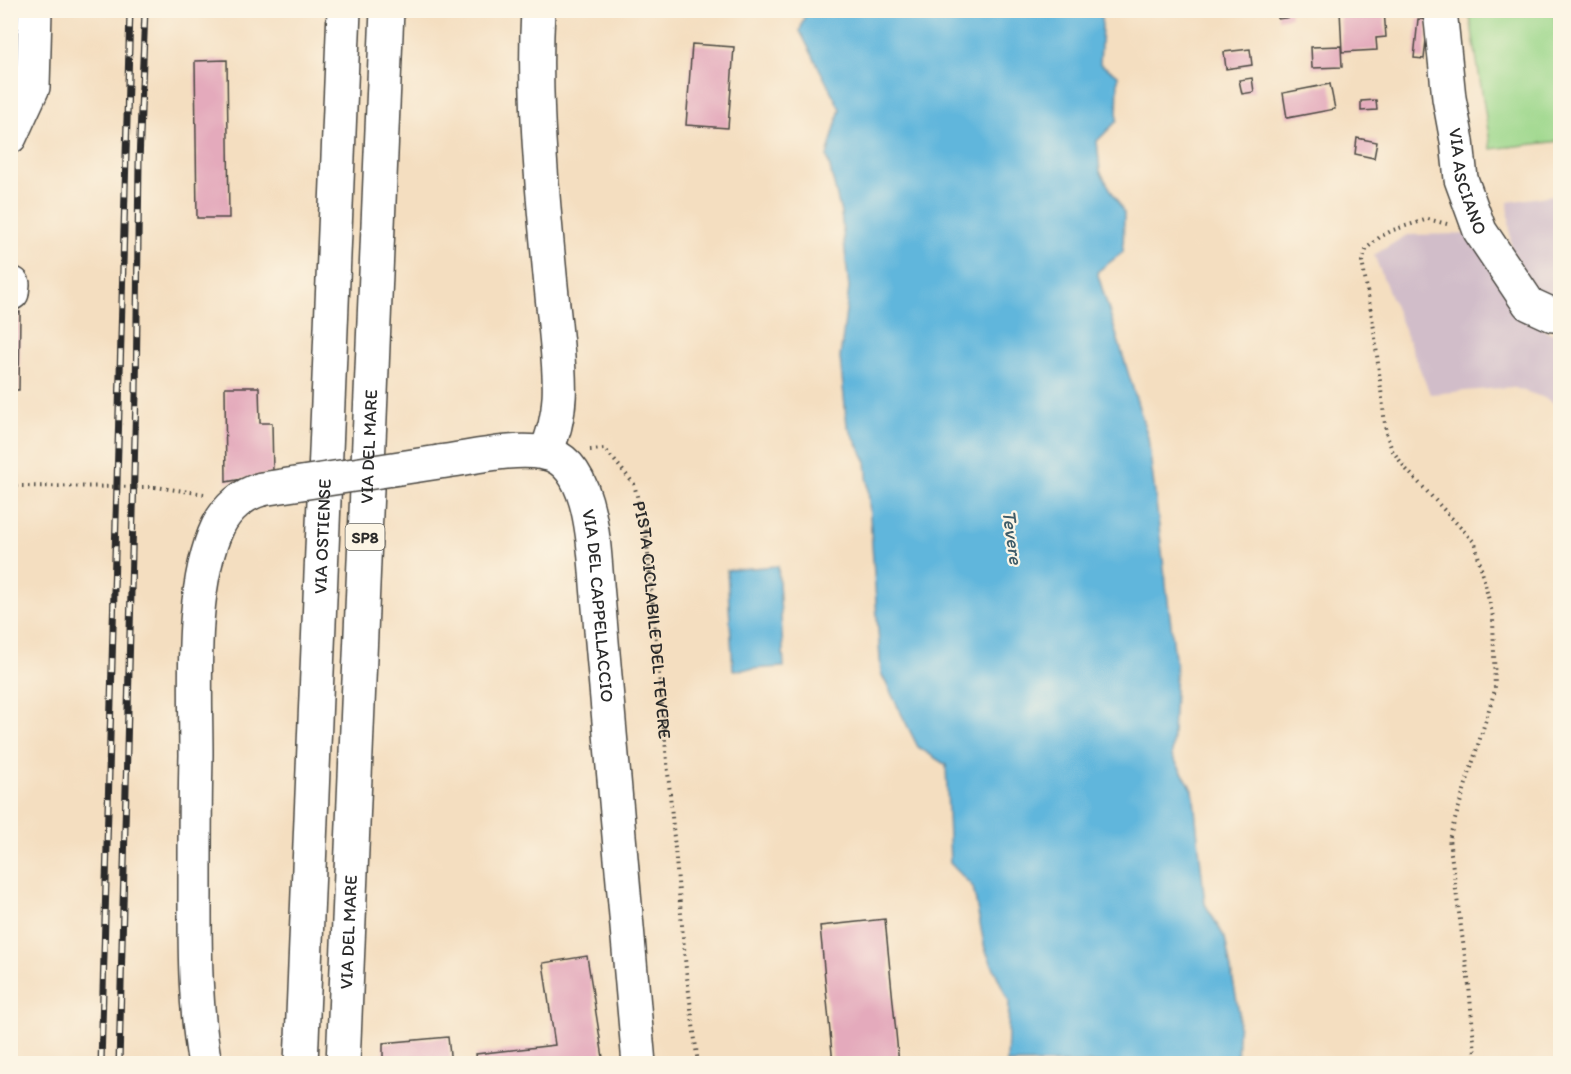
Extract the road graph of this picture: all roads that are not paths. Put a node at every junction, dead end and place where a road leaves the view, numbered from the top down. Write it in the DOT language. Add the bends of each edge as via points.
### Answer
graph roads {
  1 [pos="35,10"];
  2 [pos="344,10"];
  3 [pos="387,10"];
  4 [pos="538,10"];
  5 [pos="1440,10"];
  6 [pos="10,136"];
  7 [pos="1560,315"];
  8 [pos="545,453"];
  9 [pos="205,1064"];
  10 [pos="301,1064"];
  11 [pos="343,1064"];
  12 [pos="639,1064"];
  1 -- 6 [label="main road" via="33,87"];
  2 -- 10 [label="main road, VIA OSTIENSE"];
  3 -- 11 [label="main road, VIA DEL MARE / SP8"];
  4 -- 8 [label="main road" via="535,75 560,379 558,420"];
  5 -- 7 [label="main road, VIA ASCIANO" via="1461,179 1480,231 1529,304"];
  8 -- 9 [label="main road, bridge" via="515,452 262,489 232,506 218,526 199,597 197,650 194,937 197,1010"];
  8 -- 12 [label="main road, VIA DEL CAPPELLACCIO" via="569,468 583,493 589,515"];
}
